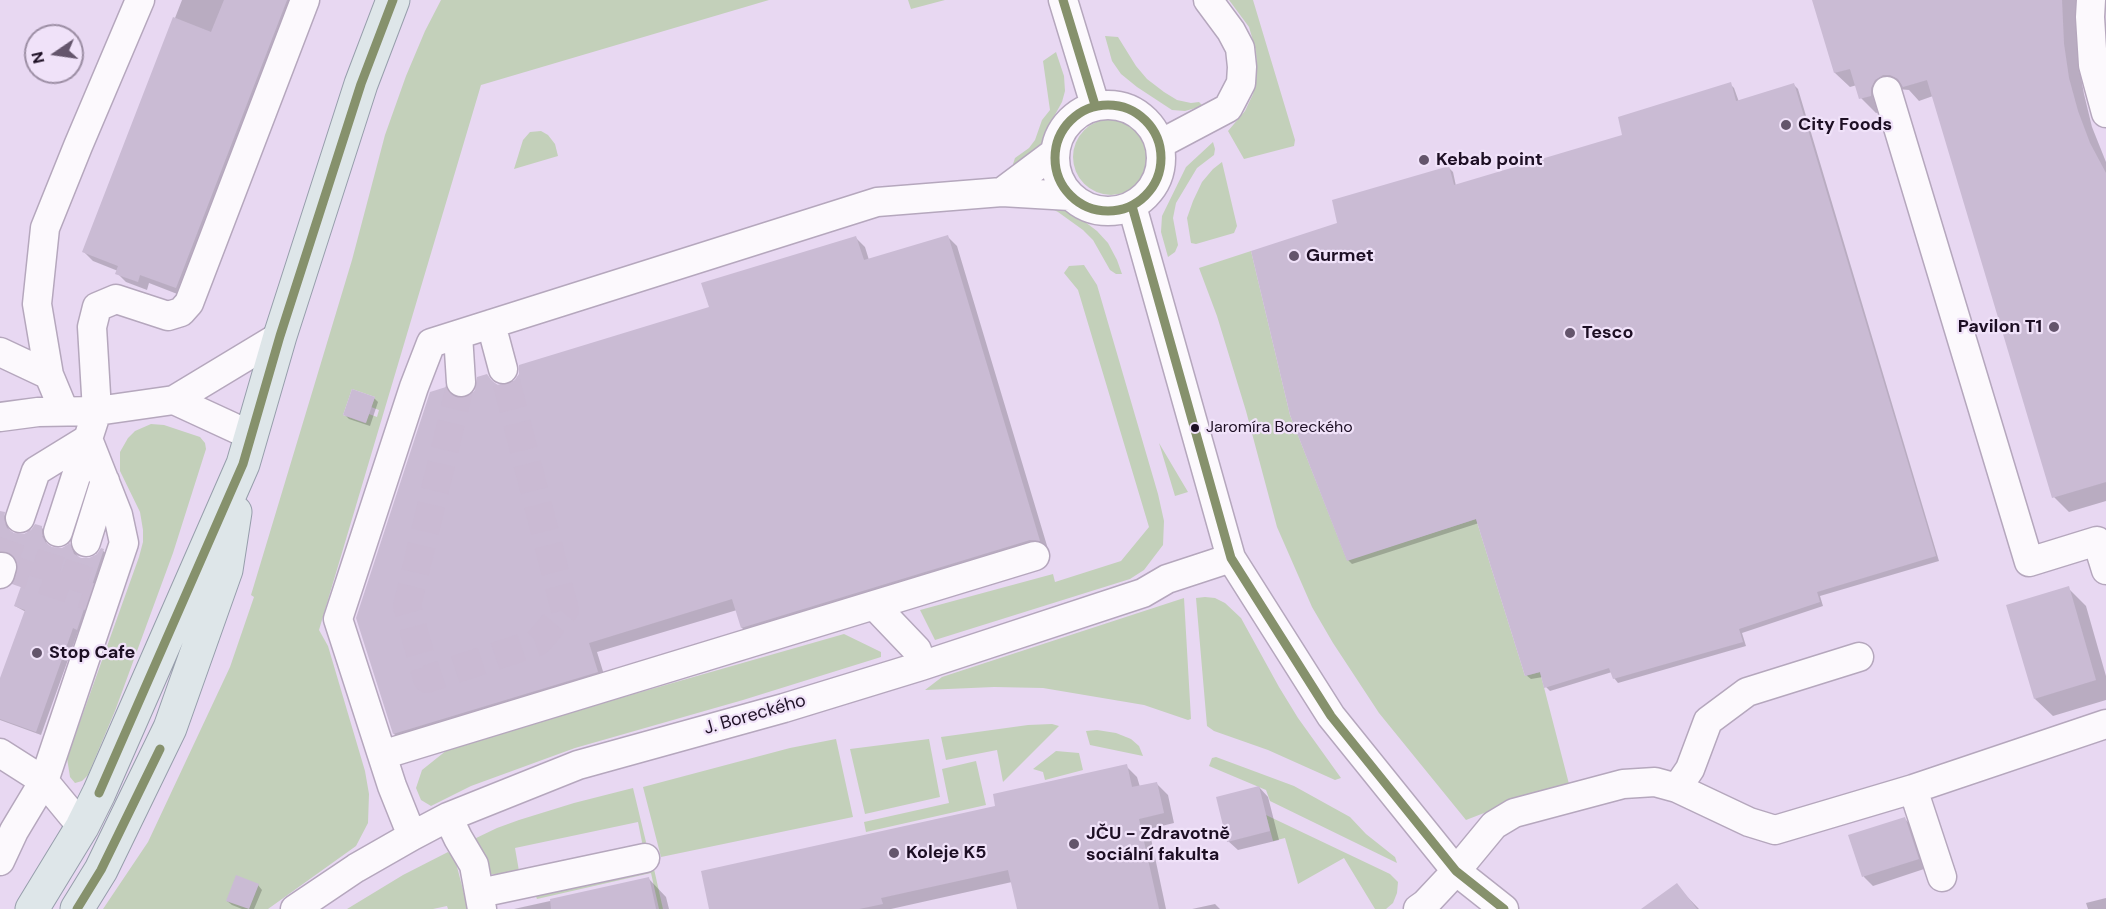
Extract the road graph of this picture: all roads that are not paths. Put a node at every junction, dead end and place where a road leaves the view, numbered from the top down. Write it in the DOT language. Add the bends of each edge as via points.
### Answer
graph roads {
  1 [pos="140,0"];
  2 [pos="305,0"];
  3 [pos="393,0"];
  4 [pos="1063,0"];
  5 [pos="1208,0"];
  6 [pos="2091,0"];
  7 [pos="1887,91"];
  8 [pos="1095,105"];
  9 [pos="2106,113"];
  10 [pos="1160,144"];
  11 [pos="1054,153"];
  12 [pos="1002,192"];
  13 [pos="1070,196"];
  14 [pos="1131,206"];
  15 [pos="491,324"];
  16 [pos="458,335"];
  17 [pos="280,336"];
  18 [pos="0,352"];
  19 [pos="503,369"];
  20 [pos="49,375"];
  21 [pos="461,382"];
  22 [pos="174,400"];
  23 [pos="64,411"];
  24 [pos="97,411"];
  25 [pos="0,417"];
  26 [pos="88,439"];
  27 [pos="248,450"];
  28 [pos="105,481"];
  29 [pos="20,518"];
  30 [pos="58,532"];
  31 [pos="2102,540"];
  32 [pos="86,542"];
  33 [pos="1035,556"];
  34 [pos="1231,558"];
  35 [pos="2106,570"];
  36 [pos="874,605"];
  37 [pos="1859,657"];
  38 [pos="921,666"];
  39 [pos="2106,724"];
  40 [pos="0,753"];
  41 [pos="382,755"];
  42 [pos="44,782"];
  43 [pos="1677,788"];
  44 [pos="1913,789"];
  45 [pos="448,818"];
  46 [pos="82,827"];
  47 [pos="7,830"];
  48 [pos="412,836"];
  49 [pos="645,858"];
  50 [pos="0,861"];
  51 [pos="1456,871"];
  52 [pos="1942,877"];
  53 [pos="481,901"];
  54 [pos="32,909"];
  55 [pos="77,909"];
  56 [pos="295,909"];
  57 [pos="1418,909"];
  58 [pos="1504,909"];
  1 -- 20 [label="street" via="45,228 37,304"];
  2 -- 24 [label="street" via="189,303 181,312 168,316 116,299 97,307 92,327"];
  3 -- 17 [label="main road" via="361,84"];
  4 -- 8 [label="street"];
  5 -- 10 [label="street" via="1240,48 1241,83 1228,108"];
  6 -- 9 [label="street" via="2094,65"];
  7 -- 31 [label="street" via="2029,562"];
  8 -- 10 [label="street" via="1128,107 1148,122"];
  8 -- 11 [label="street" via="1067,122"];
  10 -- 14 [label="street" via="1157,180"];
  11 -- 12 [label="street"];
  11 -- 13 [label="street" via="1060,184"];
  12 -- 13 [label="street"];
  12 -- 15 [label="street" via="877,202"];
  13 -- 14 [label="street" via="1100,211"];
  14 -- 34 [label="street"];
  15 -- 16 [label="street"];
  15 -- 19 [label="street"];
  16 -- 21 [label="street"];
  16 -- 41 [label="street" via="431,343 338,619"];
  17 -- 22 [label="street"];
  17 -- 27 [label="main road"];
  18 -- 20 [label="street"];
  20 -- 23 [label="street"];
  22 -- 24 [label="street"];
  22 -- 27 [label="street"];
  23 -- 24 [label="street"];
  23 -- 25 [label="street"];
  24 -- 26 [label="street"];
  26 -- 28 [label="street"];
  26 -- 29 [label="street" via="36,471"];
  26 -- 30 [label="street"];
  27 -- 46 [label="main road"];
  27 -- 55 [label="main road" via="226,570 170,728 101,870"];
  28 -- 32 [label="street"];
  28 -- 42 [label="street" via="124,543 100,600"];
  31 -- 35 [label="street"];
  33 -- 36 [label="street"];
  34 -- 38 [label="street, J. Boreckého" via="1167,579 1143,593"];
  34 -- 51 [label="street" via="1331,716"];
  36 -- 38 [label="street" via="917,650"];
  36 -- 41 [label="street"];
  37 -- 43 [label="street" via="1747,692 1708,721 1690,769"];
  38 -- 45 [label="street, J. Boreckého" via="578,765"];
  39 -- 44 [label="street"];
  40 -- 42 [label="street"];
  41 -- 48 [label="street"];
  42 -- 46 [label="street"];
  42 -- 47 [label="street"];
  43 -- 44 [label="street" via="1775,830"];
  43 -- 51 [label="street" via="1654,783 1623,784 1514,813 1494,825"];
  44 -- 52 [label="street"];
  45 -- 48 [label="street, J. Boreckého"];
  45 -- 53 [label="street" via="474,865"];
  46 -- 54 [label="main road"];
  47 -- 50 [label="street"];
  48 -- 56 [label="street, J. Boreckého"];
  49 -- 53 [label="street" via="529,892"];
  51 -- 57 [label="street"];
  51 -- 58 [label="street"];
}
